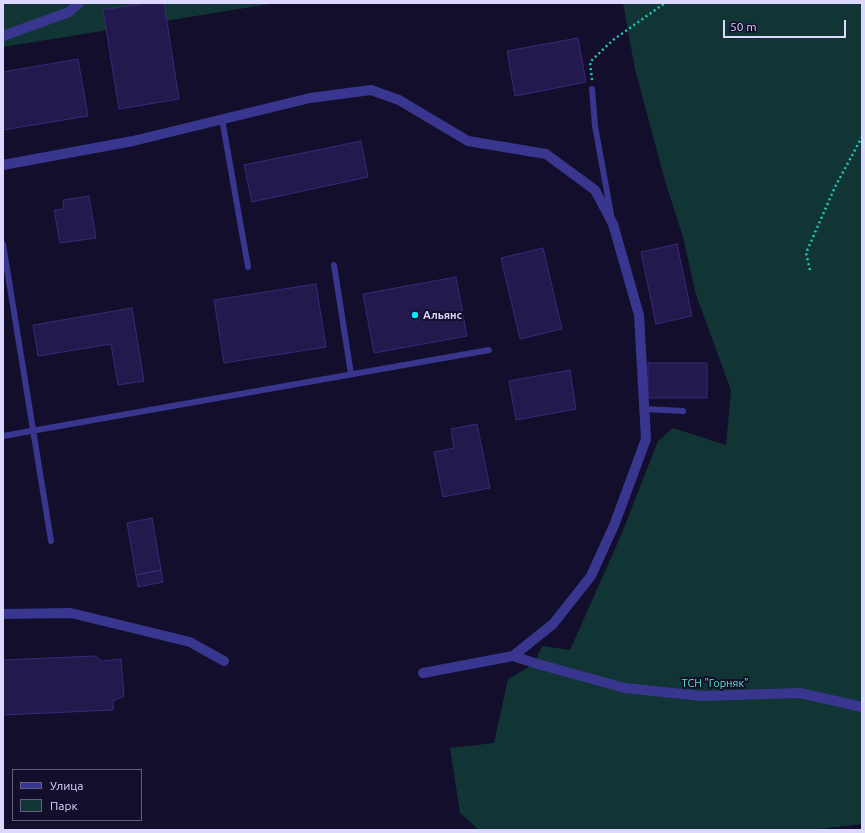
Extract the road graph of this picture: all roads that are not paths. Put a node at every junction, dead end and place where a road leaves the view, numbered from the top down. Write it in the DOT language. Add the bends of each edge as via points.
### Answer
graph roads {
  1 [pos="78,3"];
  2 [pos="3,36"];
  3 [pos="592,89"];
  4 [pos="222,119"];
  5 [pos="3,164"];
  6 [pos="613,224"];
  7 [pos="3,244"];
  8 [pos="334,265"];
  9 [pos="248,267"];
  10 [pos="489,350"];
  11 [pos="351,374"];
  12 [pos="644,410"];
  13 [pos="683,411"];
  14 [pos="34,430"];
  15 [pos="3,436"];
  16 [pos="51,541"];
  17 [pos="3,614"];
  18 [pos="513,656"];
  19 [pos="224,661"];
  20 [pos="423,673"];
  21 [pos="862,707"];
  1 -- 2 [label="street" via="69,12"];
  3 -- 6 [label="lane" via="595,126"];
  4 -- 5 [label="street" via="133,141"];
  4 -- 6 [label="street" via="310,98 371,90 399,100 468,141 546,154 595,190"];
  4 -- 9 [label="lane"];
  6 -- 12 [label="street" via="639,315"];
  7 -- 14 [label="lane"];
  8 -- 11 [label="lane"];
  10 -- 11 [label="lane"];
  11 -- 14 [label="lane"];
  12 -- 13 [label="lane"];
  12 -- 18 [label="street" via="646,439 615,523 591,576 553,624"];
  14 -- 15 [label="lane"];
  14 -- 16 [label="lane"];
  17 -- 19 [label="street" via="71,613 190,642"];
  18 -- 20 [label="street"];
  18 -- 21 [label="street" via="625,688 701,696 800,693"];
}
